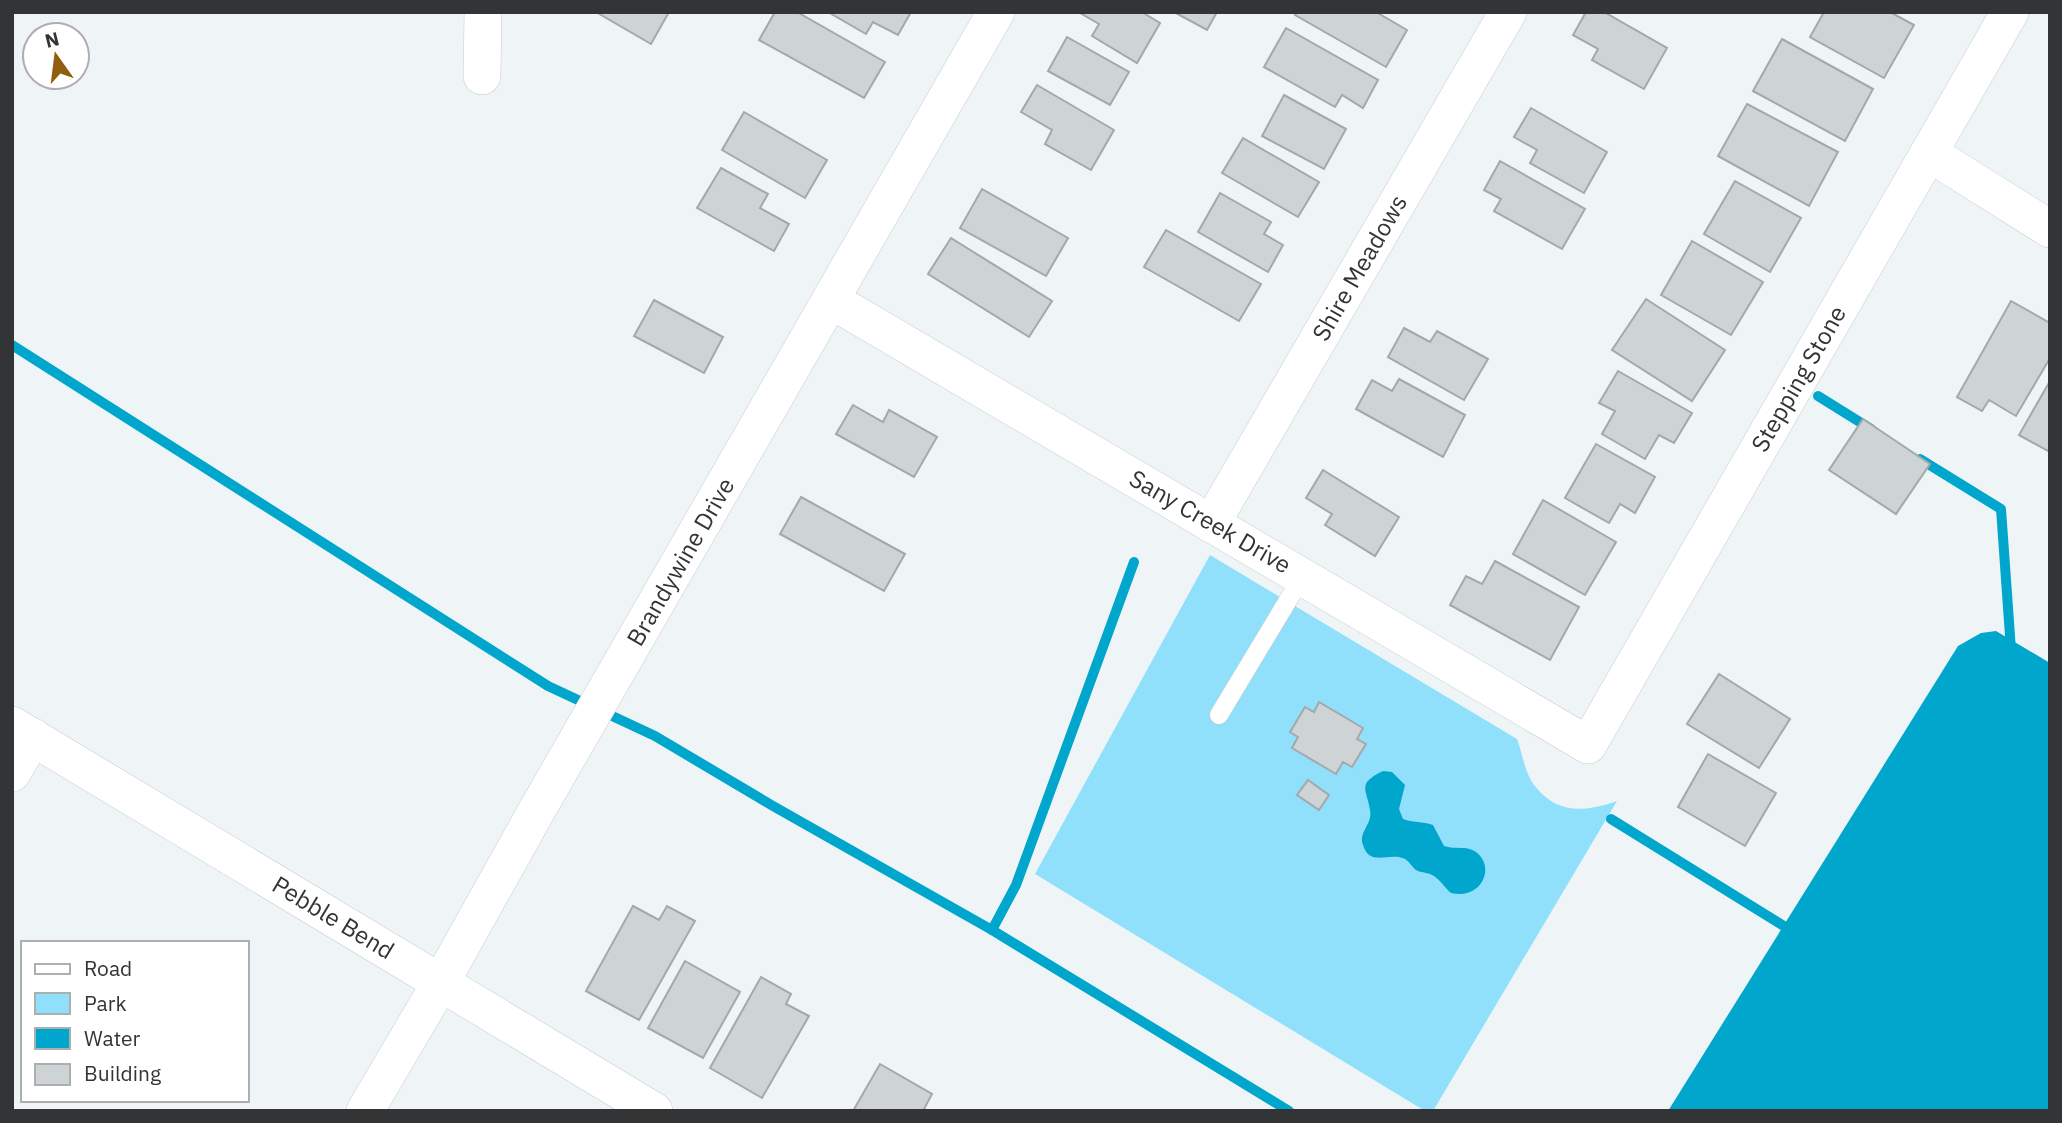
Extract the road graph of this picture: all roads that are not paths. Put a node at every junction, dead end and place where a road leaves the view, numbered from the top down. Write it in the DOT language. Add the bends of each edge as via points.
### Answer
graph roads {
  1 [pos="483,12"];
  2 [pos="996,12"];
  3 [pos="1508,12"];
  4 [pos="2010,12"];
  5 [pos="482,76"];
  6 [pos="1929,153"];
  7 [pos="2050,229"];
  8 [pos="831,300"];
  9 [pos="1211,524"];
  10 [pos="1302,577"];
  11 [pos="1219,715"];
  12 [pos="23,731"];
  13 [pos="1588,745"];
  14 [pos="12,773"];
  15 [pos="441,982"];
  16 [pos="365,1111"];
  17 [pos="654,1111"];
  1 -- 5 [label="street"];
  2 -- 8 [label="street, Brandywine Drive"];
  3 -- 9 [label="street, Shire Meadows"];
  4 -- 6 [label="street, Stepping Stone"];
  6 -- 7 [label="street"];
  6 -- 13 [label="street, Stepping Stone"];
  8 -- 9 [label="street, Sany Creek Drive"];
  8 -- 15 [label="street, Brandywine Drive"];
  9 -- 10 [label="street, Sany Creek Drive"];
  10 -- 11 [label="lane"];
  10 -- 13 [label="street, Sany Creek Drive"];
  12 -- 14 [label="street"];
  12 -- 15 [label="street, Pebble Bend"];
  15 -- 16 [label="street, Brandywine Drive"];
  15 -- 17 [label="street, Pebble Bend"];
}
